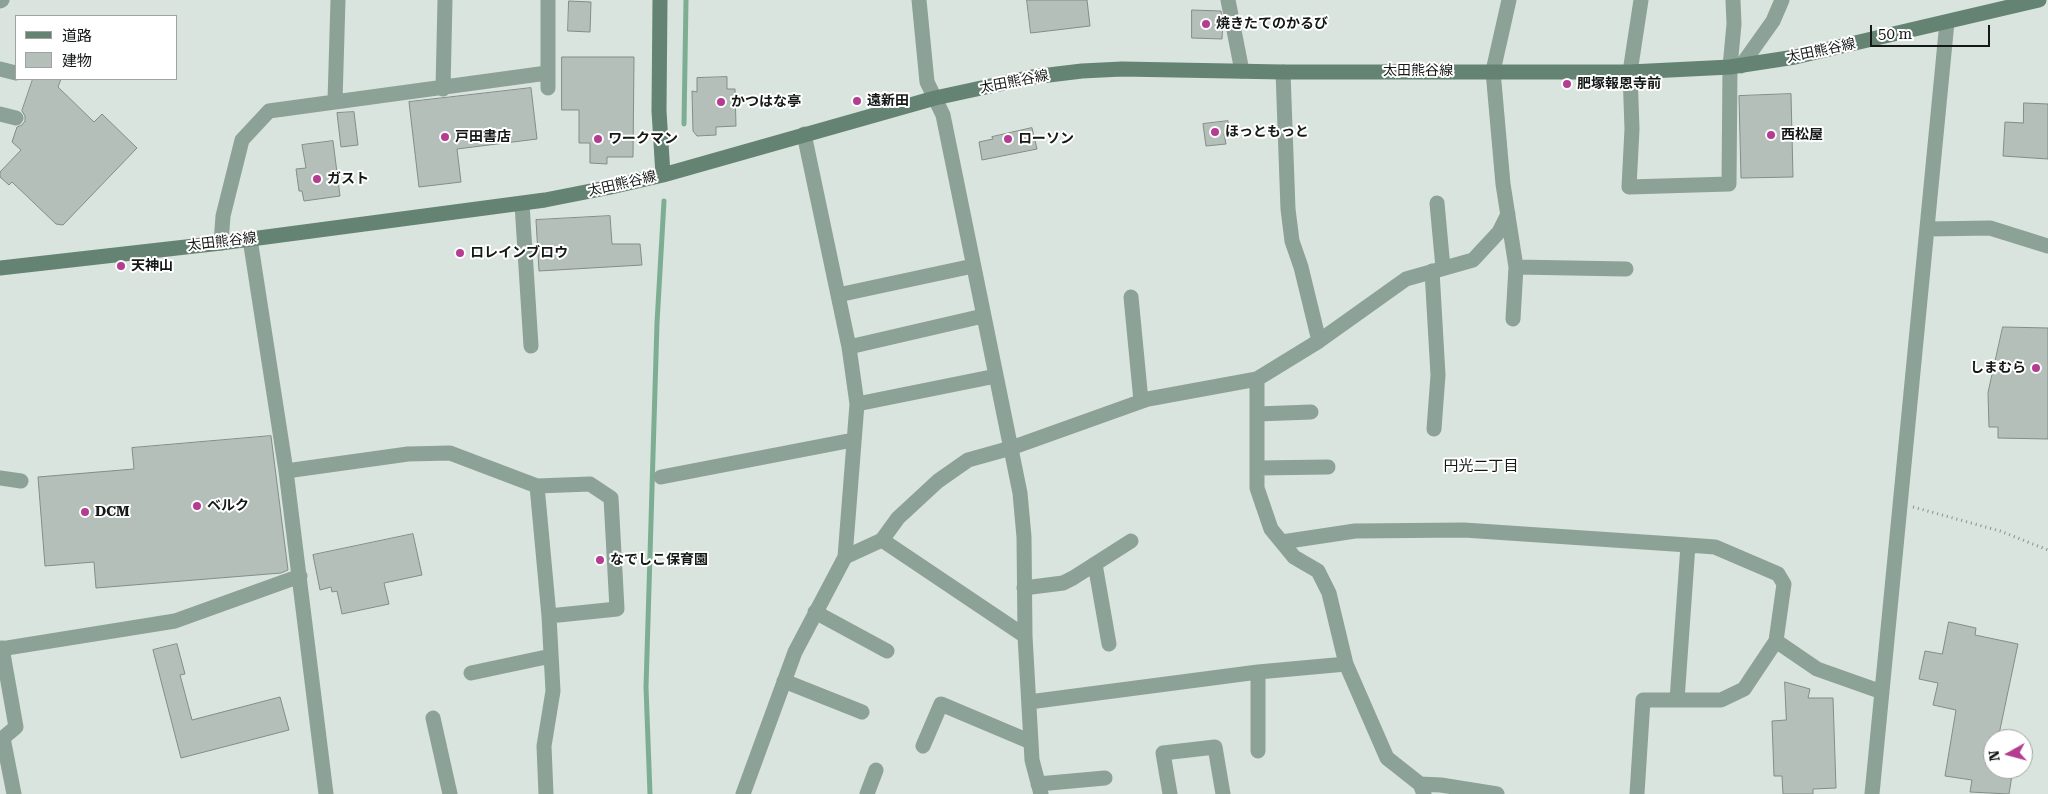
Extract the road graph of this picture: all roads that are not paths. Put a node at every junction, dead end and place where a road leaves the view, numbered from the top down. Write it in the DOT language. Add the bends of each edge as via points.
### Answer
graph roads {
  1 [pos="338,0"];
  2 [pos="444,0"];
  3 [pos="548,0"];
  4 [pos="660,0"];
  5 [pos="920,0"];
  6 [pos="1228,0"];
  7 [pos="1509,0"];
  8 [pos="1641,0"];
  9 [pos="1733,0"];
  10 [pos="1782,0"];
  11 [pos="2037,0"];
  12 [pos="1999,5"];
  13 [pos="1946,22"];
  14 [pos="1736,67"];
  15 [pos="0,69"];
  16 [pos="1242,71"];
  17 [pos="1493,71"];
  18 [pos="1283,72"];
  19 [pos="1630,72"];
  20 [pos="15,73"];
  21 [pos="444,89"];
  22 [pos="935,98"];
  23 [pos="335,101"];
  24 [pos="0,114"];
  25 [pos="16,118"];
  26 [pos="804,134"];
  27 [pos="663,175"];
  28 [pos="1437,203"];
  29 [pos="522,204"];
  30 [pos="1508,214"];
  31 [pos="1927,229"];
  32 [pos="250,239"];
  33 [pos="221,243"];
  34 [pos="2048,246"];
  35 [pos="973,266"];
  36 [pos="1516,267"];
  37 [pos="0,268"];
  38 [pos="1626,269"];
  39 [pos="1437,270"];
  40 [pos="838,294"];
  41 [pos="1131,297"];
  42 [pos="983,316"];
  43 [pos="1513,319"];
  44 [pos="1318,341"];
  45 [pos="530,346"];
  46 [pos="849,347"];
  47 [pos="996,376"];
  48 [pos="1257,379"];
  49 [pos="1141,402"];
  50 [pos="858,404"];
  51 [pos="1311,412"];
  52 [pos="1257,414"];
  53 [pos="1434,429"];
  54 [pos="853,440"];
  55 [pos="1011,448"];
  56 [pos="1257,468"];
  57 [pos="1328,468"];
  58 [pos="286,472"];
  59 [pos="661,477"];
  60 [pos="0,478"];
  61 [pos="21,481"];
  62 [pos="536,486"];
  63 [pos="882,540"];
  64 [pos="1131,541"];
  65 [pos="1282,542"];
  66 [pos="1688,545"];
  67 [pos="845,557"];
  68 [pos="1095,564"];
  69 [pos="300,576"];
  70 [pos="1024,588"];
  71 [pos="816,612"];
  72 [pos="549,616"];
  73 [pos="1024,636"];
  74 [pos="1776,641"];
  75 [pos="1109,644"];
  76 [pos="1,648"];
  77 [pos="888,651"];
  78 [pos="551,656"];
  79 [pos="1346,664"];
  80 [pos="1258,672"];
  81 [pos="471,673"];
  82 [pos="784,681"];
  83 [pos="1882,692"];
  84 [pos="1677,700"];
  85 [pos="1029,702"];
  86 [pos="862,712"];
  87 [pos="433,718"];
  88 [pos="1031,742"];
  89 [pos="922,746"];
  90 [pos="1258,751"];
  91 [pos="876,770"];
  92 [pos="1105,778"];
  93 [pos="1040,789"];
  94 [pos="1422,789"];
  95 [pos="14,794"];
  96 [pos="326,794"];
  97 [pos="450,794"];
  98 [pos="546,794"];
  99 [pos="744,794"];
  100 [pos="867,794"];
  101 [pos="1170,794"];
  102 [pos="1223,794"];
  103 [pos="1497,794"];
  104 [pos="1637,794"];
  105 [pos="1872,794"];
  1 -- 23 [label="street"];
  2 -- 21 [label="street"];
  3 -- 21 [label="street" via="547,81"];
  4 -- 27 [label="main road" via="659,111"];
  5 -- 22 [label="street" via="928,82"];
  6 -- 16 [label="street"];
  7 -- 17 [label="street"];
  8 -- 19 [label="street"];
  9 -- 14 [label="street"];
  10 -- 14 [label="street" via="1773,21"];
  11 -- 12 [label="main road, 太田熊谷線"];
  12 -- 13 [label="main road, 太田熊谷線"];
  13 -- 14 [label="main road, 太田熊谷線"];
  13 -- 31 [label="street"];
  14 -- 19 [label="main road, 太田熊谷線"];
  14 -- 19 [label="street" via="1730,184 1629,188"];
  15 -- 20 [label="street"];
  16 -- 18 [label="main road, 太田熊谷線"];
  16 -- 22 [label="main road, 太田熊谷線" via="1082,70"];
  17 -- 18 [label="main road, 太田熊谷線"];
  17 -- 19 [label="main road, 太田熊谷線"];
  17 -- 30 [label="street"];
  18 -- 44 [label="street" via="1292,241"];
  21 -- 23 [label="street"];
  22 -- 26 [label="main road, 太田熊谷線"];
  22 -- 35 [label="street" via="943,115"];
  23 -- 33 [label="street" via="269,111 242,140 223,216"];
  24 -- 25 [label="street"];
  26 -- 27 [label="main road, 太田熊谷線"];
  26 -- 40 [label="street"];
  27 -- 29 [label="main road, 太田熊谷線"];
  28 -- 39 [label="street"];
  29 -- 32 [label="main road, 太田熊谷線"];
  29 -- 45 [label="street"];
  30 -- 36 [label="street"];
  30 -- 39 [label="street" via="1499,232 1473,260"];
  31 -- 34 [label="street" via="1990,228"];
  31 -- 83 [label="street"];
  32 -- 33 [label="main road, 太田熊谷線"];
  32 -- 58 [label="street"];
  33 -- 37 [label="main road, 太田熊谷線"];
  35 -- 40 [label="street"];
  35 -- 42 [label="street"];
  36 -- 38 [label="street"];
  36 -- 43 [label="street"];
  39 -- 44 [label="street" via="1406,279"];
  39 -- 53 [label="street" via="1438,375"];
  40 -- 46 [label="street"];
  41 -- 49 [label="street"];
  42 -- 46 [label="street"];
  42 -- 47 [label="street"];
  44 -- 48 [label="street"];
  46 -- 50 [label="street"];
  47 -- 50 [label="street"];
  47 -- 55 [label="street"];
  48 -- 49 [label="street"];
  48 -- 52 [label="street"];
  49 -- 55 [label="street"];
  50 -- 54 [label="street"];
  51 -- 52 [label="street"];
  52 -- 56 [label="street"];
  54 -- 59 [label="street"];
  54 -- 67 [label="street"];
  55 -- 63 [label="street" via="960,465 898,518"];
  55 -- 70 [label="street" via="1020,493"];
  56 -- 57 [label="street"];
  56 -- 65 [label="street" via="1257,488 1271,529"];
  58 -- 62 [label="street" via="408,454 450,453"];
  58 -- 69 [label="street"];
  60 -- 61 [label="street"];
  62 -- 72 [label="street"];
  62 -- 72 [label="street" via="590,484 611,498 617,609"];
  63 -- 67 [label="street"];
  63 -- 73 [label="street"];
  64 -- 68 [label="street"];
  65 -- 66 [label="street" via="1355,531 1464,530"];
  65 -- 79 [label="street" via="1294,557 1318,571 1329,593"];
  66 -- 74 [label="street" via="1715,547 1778,574 1784,584"];
  66 -- 84 [label="street"];
  67 -- 71 [label="street"];
  68 -- 70 [label="street" via="1062,583"];
  68 -- 75 [label="street"];
  69 -- 76 [label="street" via="175,621"];
  69 -- 96 [label="street"];
  70 -- 73 [label="street"];
  71 -- 77 [label="street"];
  71 -- 82 [label="street"];
  72 -- 78 [label="street"];
  73 -- 85 [label="street"];
  74 -- 83 [label="street" via="1817,669"];
  74 -- 84 [label="street" via="1744,689 1721,700"];
  76 -- 95 [label="street" via="16,727 3,738"];
  78 -- 81 [label="street"];
  78 -- 98 [label="street" via="553,691 544,746"];
  79 -- 80 [label="street"];
  79 -- 94 [label="street" via="1387,758"];
  80 -- 85 [label="street"];
  80 -- 90 [label="street"];
  82 -- 86 [label="street"];
  82 -- 99 [label="street"];
  83 -- 105 [label="street"];
  84 -- 104 [label="street" via="1643,700"];
  85 -- 88 [label="street"];
  87 -- 97 [label="street"];
  88 -- 89 [label="street" via="941,704"];
  88 -- 93 [label="street"];
  91 -- 100 [label="street"];
  92 -- 93 [label="street"];
  94 -- 103 [label="street" via="1441,785"];
  101 -- 102 [label="street" via="1163,753 1215,747"];
}
